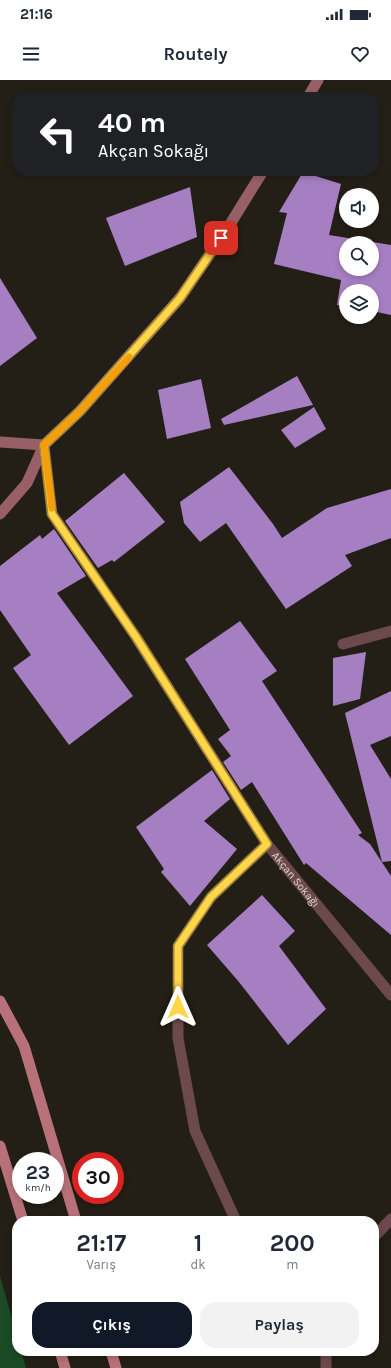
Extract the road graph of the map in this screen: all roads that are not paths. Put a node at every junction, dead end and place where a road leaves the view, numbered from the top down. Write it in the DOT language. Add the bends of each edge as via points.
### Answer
graph roads {
  1 [pos="318,80"];
  2 [pos="311,92"];
  3 [pos="260,176"];
  4 [pos="0,442"];
  5 [pos="44,445"];
  6 [pos="0,514"];
  7 [pos="391,631"];
  8 [pos="343,644"];
  9 [pos="267,844"];
  10 [pos="391,994"];
  11 [pos="0,1001"];
  12 [pos="0,1146"];
  13 [pos="21,1216"];
  14 [pos="75,1216"];
  15 [pos="234,1216"];
  16 [pos="391,1219"];
  17 [pos="379,1232"];
  18 [pos="61,1356"];
  19 [pos="112,1356"];
  20 [pos="326,1356"];
  21 [pos="65,1368"];
  22 [pos="116,1368"];
  23 [pos="326,1368"];
  1 -- 2 [label="main road"];
  3 -- 5 [label="main road" via="180,298 80,411"];
  4 -- 5 [label="main road"];
  5 -- 6 [label="main road" via="27,483"];
  5 -- 9 [label="street, Akçan Sokağı" via="52,514 136,637"];
  7 -- 8 [label="street"];
  9 -- 10 [label="street, Akçan Sokağı"];
  9 -- 15 [label="street" via="211,897 178,946 178,1038 195,1131"];
  11 -- 14 [label="main road" via="24,1046"];
  12 -- 13 [label="main road"];
  16 -- 17 [label="street"];
  18 -- 21 [label="main road"];
  19 -- 22 [label="main road"];
  20 -- 23 [label="street"];
}
